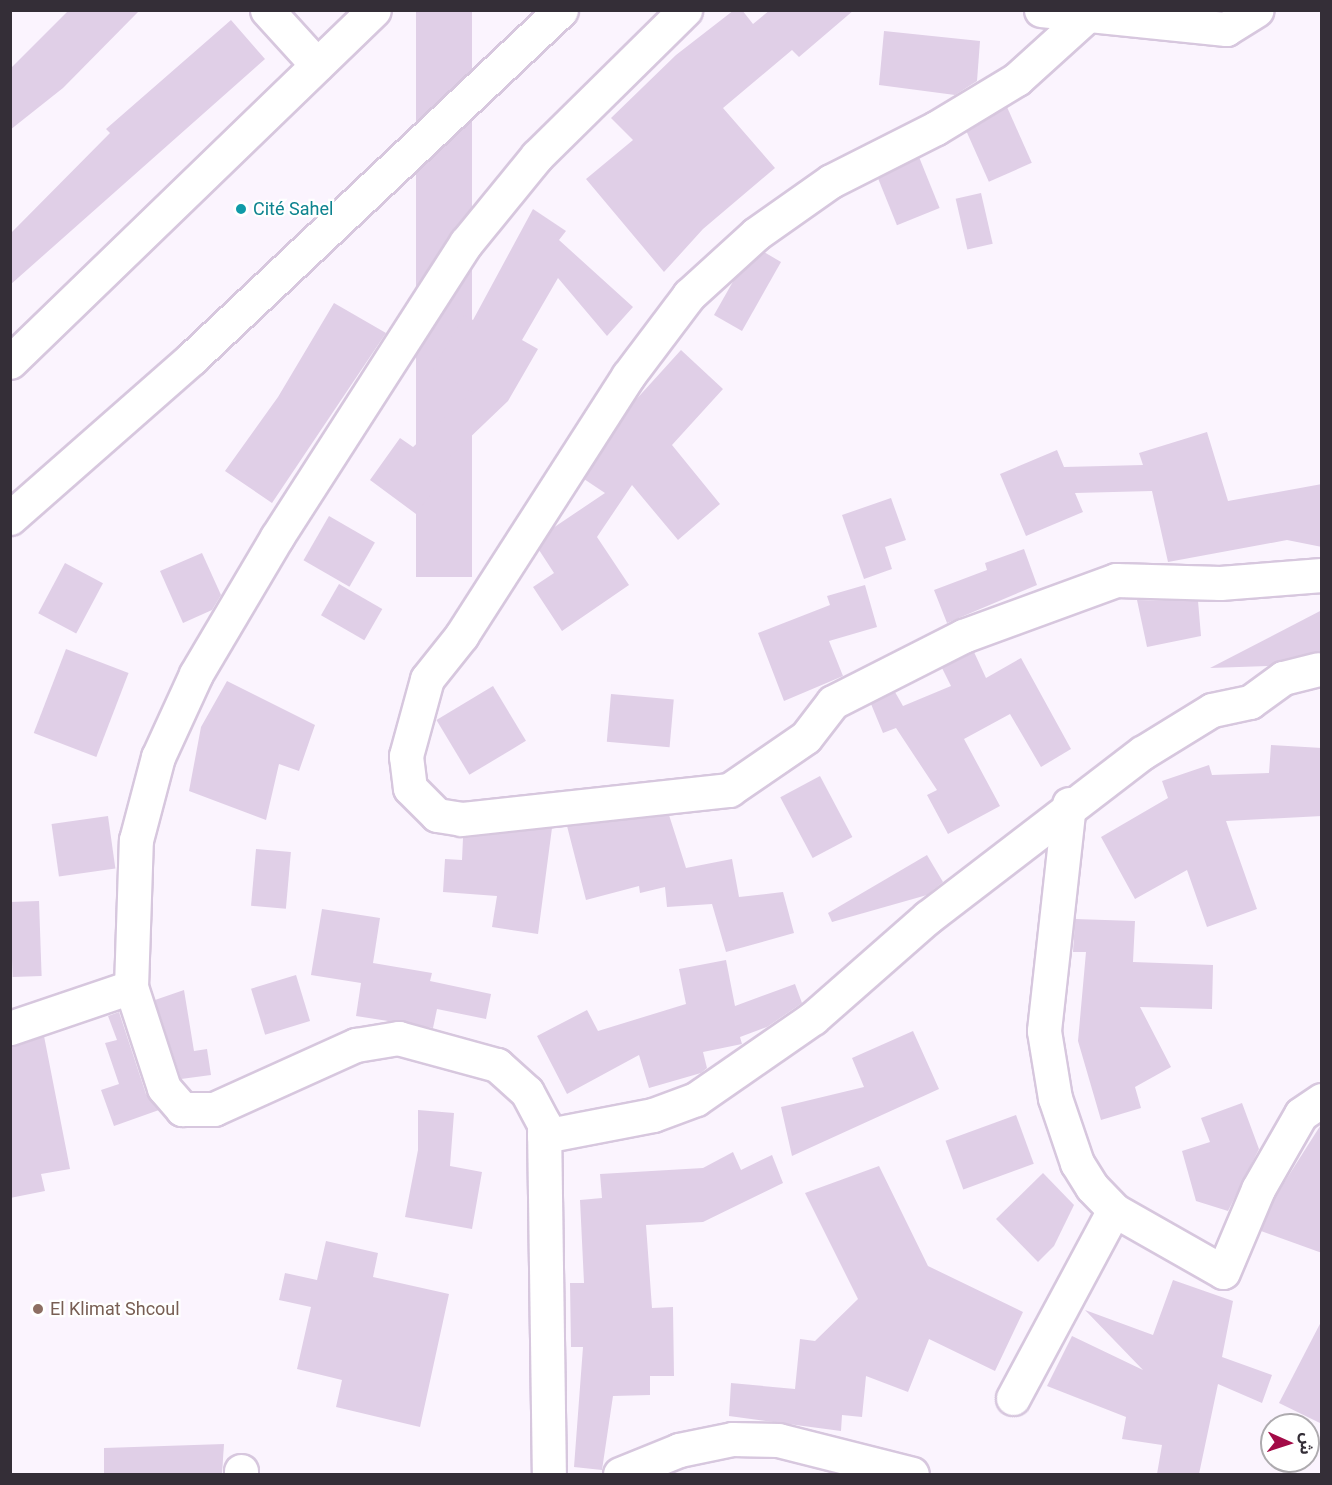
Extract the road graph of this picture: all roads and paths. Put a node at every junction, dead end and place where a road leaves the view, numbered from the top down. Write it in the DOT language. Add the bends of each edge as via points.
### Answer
graph roads {
  1 [pos="267,10"];
  2 [pos="374,10"];
  3 [pos="561,10"];
  4 [pos="686,10"];
  5 [pos="1041,10"];
  6 [pos="1257,10"];
  7 [pos="1092,11"];
  8 [pos="317,65"];
  9 [pos="10,362"];
  10 [pos="10,518"];
  11 [pos="1322,575"];
  12 [pos="1318,669"];
  13 [pos="1070,804"];
  14 [pos="131,987"];
  15 [pos="10,1028"];
  16 [pos="1322,1100"];
  17 [pos="544,1136"];
  18 [pos="1114,1210"];
  19 [pos="1013,1398"];
  20 [pos="549,1474"];
  21 [pos="620,1474"];
  22 [pos="912,1474"];
  1 -- 8 [label="street"];
  2 -- 8 [label="street"];
  3 -- 10 [label="street" via="192,358"];
  4 -- 14 [label="street" via="537,156 466,243 277,537 196,674 158,757 136,840"];
  5 -- 7 [label="street"];
  6 -- 7 [label="street" via="1226,29"];
  7 -- 11 [label="street" via="1017,79 936,129 831,181 756,234 689,295 628,376 462,635 427,679 406,756 410,788 436,815 461,819 729,790 806,736 833,702 974,632 1116,580 1220,583"];
  8 -- 9 [label="street"];
  12 -- 13 [label="street" via="1283,678 1250,702 1212,710"];
  13 -- 17 [label="street" via="813,1018 705,1093 653,1115"];
  13 -- 18 [label="street" via="1044,1031 1055,1098 1077,1163"];
  14 -- 15 [label="street"];
  14 -- 17 [label="street" via="164,1088 182,1110 214,1109 357,1045 398,1038 496,1065 527,1092 544,1124"];
  16 -- 18 [label="street" via="1301,1114 1258,1189 1223,1272"];
  17 -- 20 [label="street"];
  18 -- 19 [label="street"];
  21 -- 22 [label="street" via="679,1450 732,1439 778,1440"];
}
